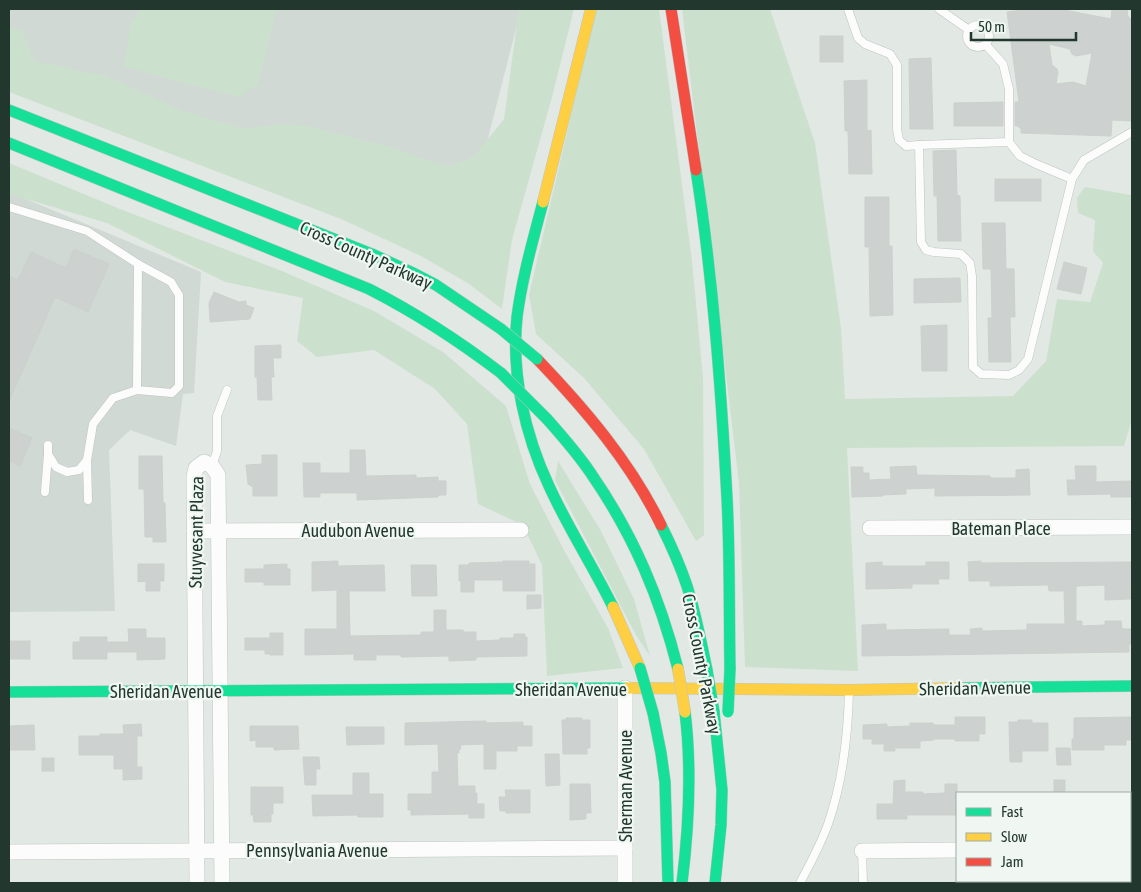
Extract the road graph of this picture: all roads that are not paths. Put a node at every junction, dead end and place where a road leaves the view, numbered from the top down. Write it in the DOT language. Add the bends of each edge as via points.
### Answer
graph roads {
  1 [pos="591,9"];
  2 [pos="671,9"];
  3 [pos="848,9"];
  4 [pos="939,9"];
  5 [pos="969,30"];
  6 [pos="986,45"];
  7 [pos="9,110"];
  8 [pos="1132,132"];
  9 [pos="1009,142"];
  10 [pos="9,143"];
  11 [pos="919,145"];
  12 [pos="1072,179"];
  13 [pos="9,207"];
  14 [pos="138,264"];
  15 [pos="137,390"];
  16 [pos="227,390"];
  17 [pos="48,446"];
  18 [pos="48,454"];
  19 [pos="87,460"];
  20 [pos="212,466"];
  21 [pos="45,492"];
  22 [pos="88,500"];
  23 [pos="1132,527"];
  24 [pos="870,528"];
  25 [pos="521,530"];
  26 [pos="194,531"];
  27 [pos="219,531"];
  28 [pos="1132,686"];
  29 [pos="625,688"];
  30 [pos="849,690"];
  31 [pos="196,691"];
  32 [pos="220,691"];
  33 [pos="9,692"];
  34 [pos="722,799"];
  35 [pos="625,848"];
  36 [pos="222,850"];
  37 [pos="956,850"];
  38 [pos="196,851"];
  39 [pos="9,852"];
  40 [pos="862,852"];
  41 [pos="197,883"];
  42 [pos="222,883"];
  43 [pos="626,883"];
  44 [pos="668,883"];
  45 [pos="682,883"];
  46 [pos="715,883"];
  47 [pos="800,883"];
  48 [pos="863,883"];
  1 -- 44 [label="main road, bridge" via="527,263 518,312 516,358 524,409 543,473 610,599 640,668 653,713 665,782"];
  2 -- 34 [label="main road, bridge" via="709,263 727,500 730,669"];
  3 -- 11 [label="lane" via="858,38 890,54 897,65 899,140 906,146"];
  4 -- 5 [label="lane"];
  5 -- 6 [label="lane" via="967,39 972,46"];
  5 -- 6 [label="lane" via="976,25 988,29 990,38"];
  6 -- 9 [label="lane" via="1002,64 1009,90"];
  7 -- 34 [label="main road, Cross County Parkway, bridge" via="372,254 436,285 501,329 537,359 606,437 635,479 675,556 687,587 707,670"];
  8 -- 12 [label="lane" via="1084,160"];
  9 -- 11 [label="lane"];
  9 -- 12 [label="lane" via="1020,156"];
  10 -- 45 [label="main road, Cross County Parkway, bridge" via="369,289 412,311 501,373 547,420 578,456 622,522 654,592 671,641 688,742 689,799"];
  11 -- 12 [label="lane" via="921,242 926,250 961,254 970,263 973,367 981,374 1008,375 1019,370 1028,359"];
  13 -- 14 [label="lane" via="88,231"];
  14 -- 15 [label="lane"];
  14 -- 15 [label="lane" via="170,282 179,295 179,386 172,393"];
  15 -- 19 [label="lane" via="113,398 93,424"];
  16 -- 20 [label="lane" via="217,416 217,451"];
  17 -- 18 [label="lane"];
  18 -- 19 [label="lane" via="56,467 67,472 78,470"];
  18 -- 21 [label="lane"];
  19 -- 22 [label="lane"];
  20 -- 26 [label="street, Stuyvesant Plaza" via="204,462 196,468"];
  20 -- 27 [label="street, Stuyvesant Plaza" via="218,475"];
  23 -- 24 [label="street, Bateman Place"];
  25 -- 27 [label="street, Audubon Avenue"];
  26 -- 27 [label="street, Audubon Avenue"];
  26 -- 31 [label="street, Stuyvesant Plaza"];
  27 -- 32 [label="street, Stuyvesant Plaza"];
  28 -- 30 [label="main road, Sheridan Avenue"];
  29 -- 30 [label="main road, Sheridan Avenue"];
  29 -- 32 [label="main road, Sheridan Avenue"];
  29 -- 35 [label="street, Sherman Avenue"];
  30 -- 47 [label="lane" via="845,752 838,789 828,826"];
  31 -- 32 [label="main road, Sheridan Avenue"];
  31 -- 33 [label="main road, Sheridan Avenue"];
  31 -- 38 [label="street, Stuyvesant Plaza"];
  32 -- 36 [label="street, Stuyvesant Plaza"];
  34 -- 46 [label="main road, Cross County Parkway"];
  35 -- 36 [label="street, Pennsylvania Avenue"];
  35 -- 43 [label="street, Sherman Avenue"];
  36 -- 38 [label="street, Pennsylvania Avenue"];
  36 -- 42 [label="street, Stuyvesant Plaza"];
  37 -- 40 [label="street"];
  38 -- 39 [label="street, Pennsylvania Avenue"];
  38 -- 41 [label="street, Stuyvesant Plaza"];
  40 -- 48 [label="lane"];
}
